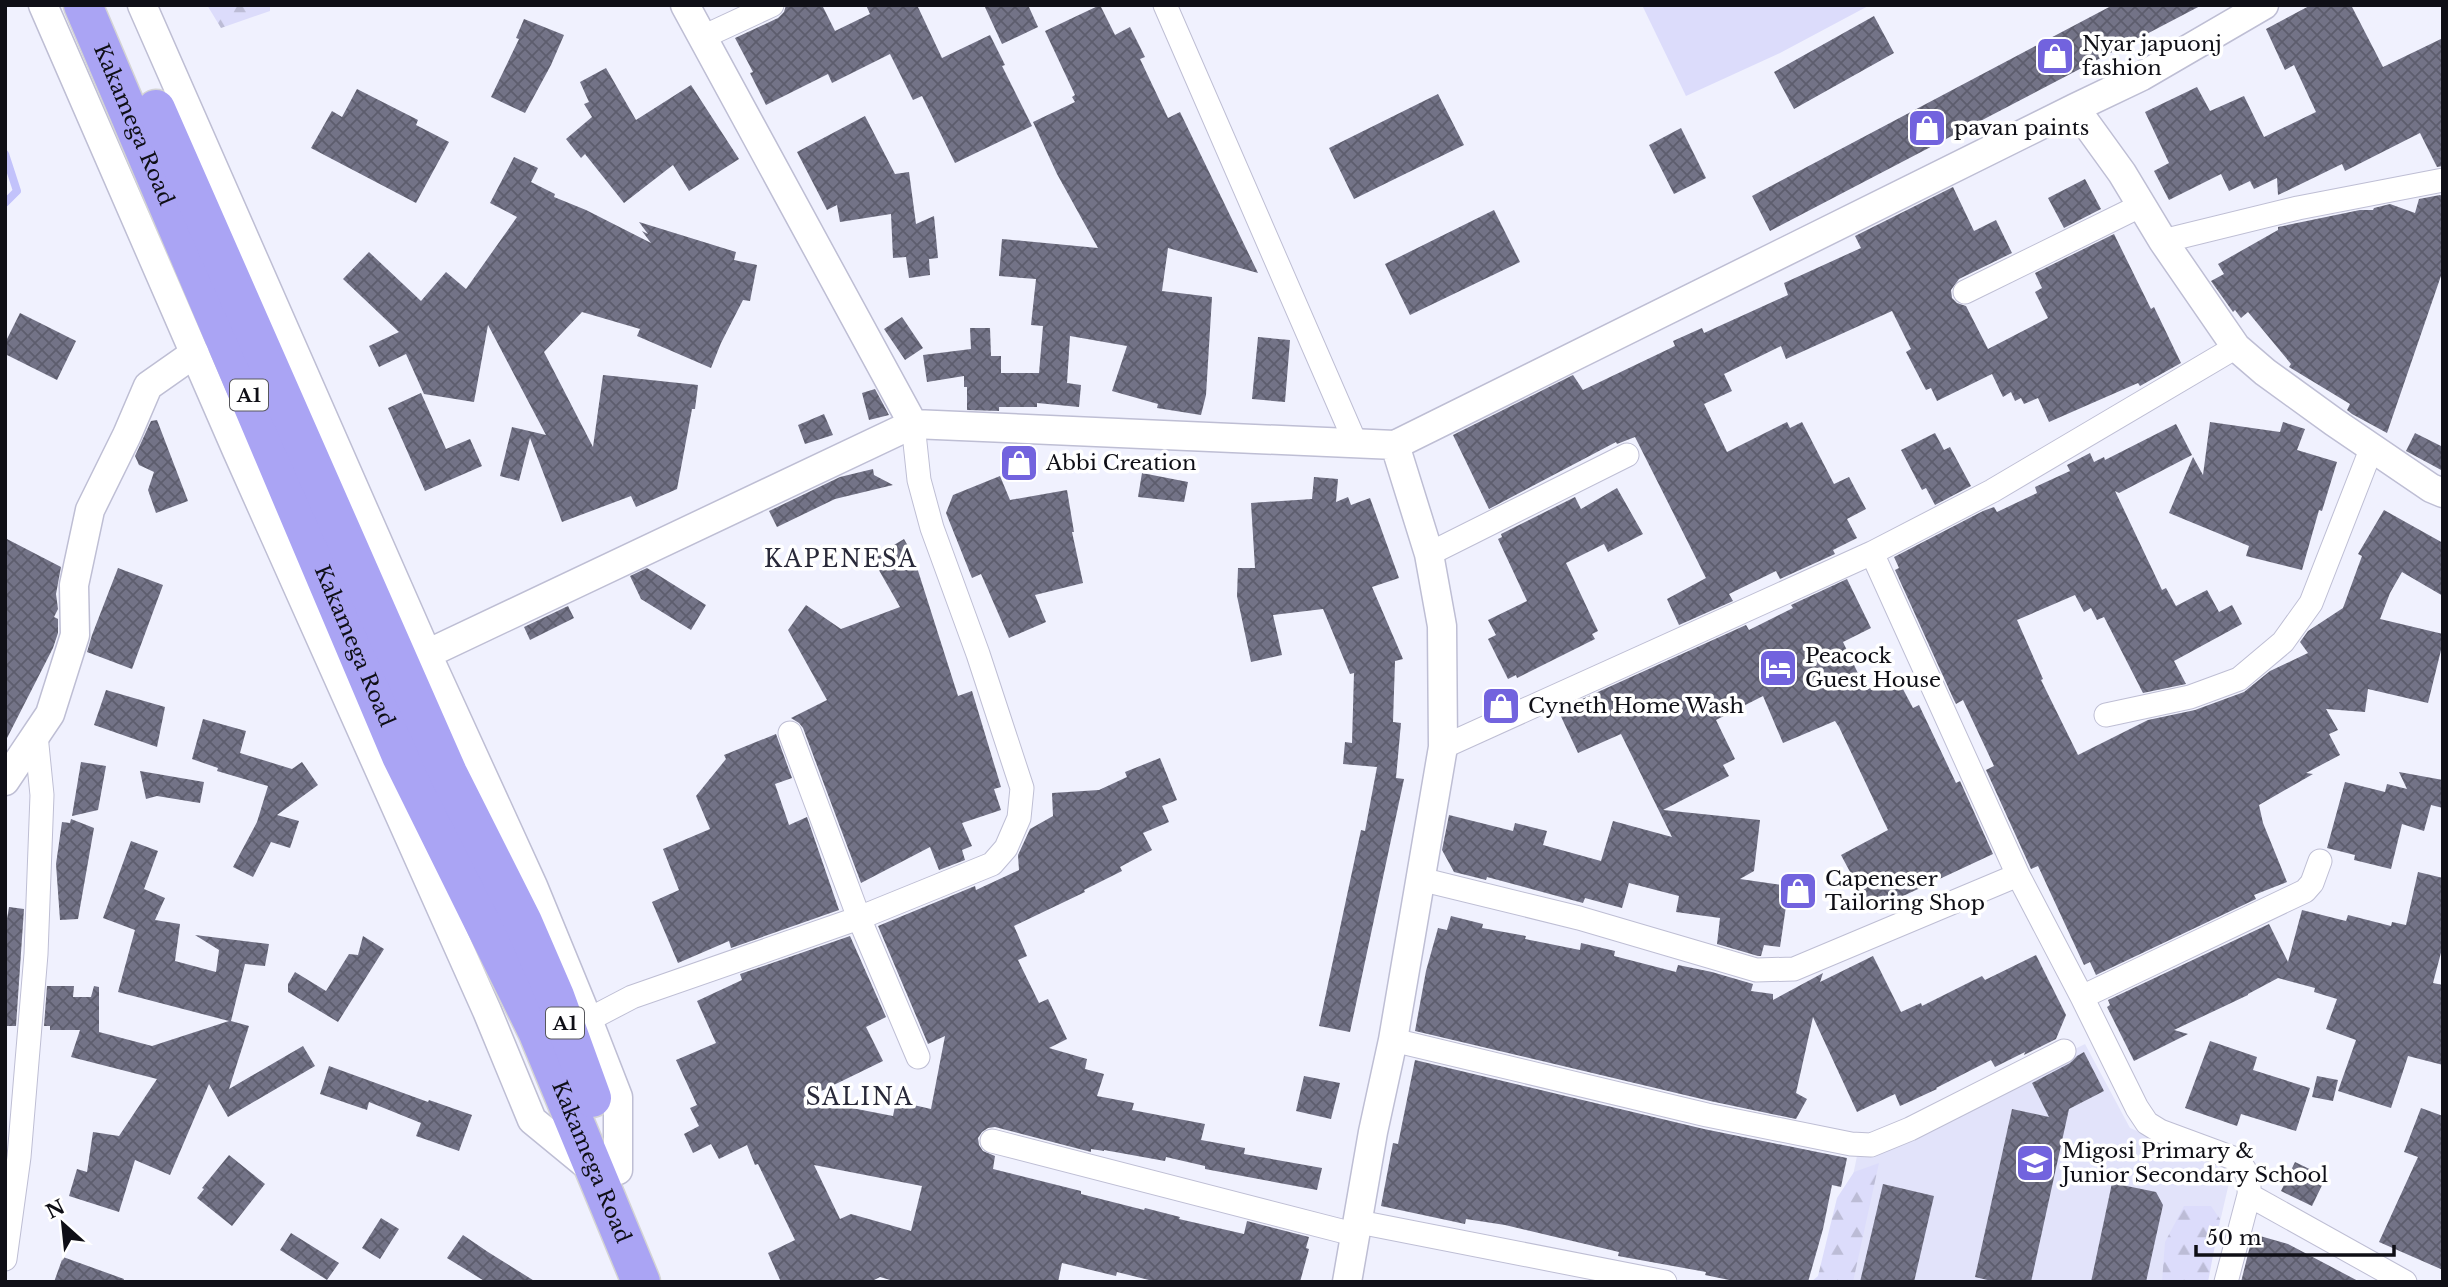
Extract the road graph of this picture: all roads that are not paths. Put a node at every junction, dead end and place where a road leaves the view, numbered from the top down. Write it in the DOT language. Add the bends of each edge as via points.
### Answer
graph roads {
  1 [pos="43,5"];
  2 [pos="83,5"];
  3 [pos="110,5"];
  4 [pos="142,5"];
  5 [pos="685,5"];
  6 [pos="772,5"];
  7 [pos="1165,5"];
  8 [pos="2264,5"];
  9 [pos="703,37"];
  10 [pos="2075,108"];
  11 [pos="2443,180"];
  12 [pos="2141,205"];
  13 [pos="2163,241"];
  14 [pos="1965,292"];
  15 [pos="2236,347"];
  16 [pos="195,353"];
  17 [pos="913,424"];
  18 [pos="1356,444"];
  19 [pos="1395,445"];
  20 [pos="2372,447"];
  21 [pos="1627,455"];
  22 [pos="2443,493"];
  23 [pos="1871,553"];
  24 [pos="1429,554"];
  25 [pos="427,654"];
  26 [pos="2106,715"];
  27 [pos="790,733"];
  28 [pos="36,735"];
  29 [pos="1443,747"];
  30 [pos="431,779"];
  31 [pos="5,781"];
  32 [pos="2319,861"];
  33 [pos="2018,875"];
  34 [pos="1420,879"];
  35 [pos="859,918"];
  36 [pos="2082,997"];
  37 [pos="588,1020"];
  38 [pos="1393,1040"];
  39 [pos="2064,1051"];
  40 [pos="918,1057"];
  41 [pos="992,1141"];
  42 [pos="608,1173"];
  43 [pos="2249,1195"];
  44 [pos="1358,1229"];
  45 [pos="5,1259"];
  46 [pos="641,1282"];
  47 [pos="665,1282"];
  48 [pos="1347,1282"];
  49 [pos="1665,1282"];
  50 [pos="2226,1282"];
  51 [pos="2405,1282"];
  1 -- 16 [label="street"];
  2 -- 30 [label="highway, Kakamega Road / A1"];
  3 -- 30 [label="highway, Kakamega Road / A1"];
  4 -- 25 [label="street"];
  5 -- 9 [label="street"];
  6 -- 9 [label="street"];
  7 -- 18 [label="street"];
  8 -- 10 [label="street" via="2143,76"];
  9 -- 17 [label="street"];
  10 -- 12 [label="street"];
  10 -- 19 [label="street"];
  11 -- 13 [label="street" via="2298,208"];
  12 -- 13 [label="street"];
  12 -- 14 [label="street"];
  13 -- 15 [label="street"];
  15 -- 20 [label="street"];
  15 -- 23 [label="street" via="1992,491"];
  16 -- 28 [label="street" via="148,386 90,510 75,585 75,635 50,714"];
  16 -- 42 [label="street" via="533,1120"];
  17 -- 18 [label="street"];
  17 -- 25 [label="street"];
  17 -- 35 [label="street" via="919,480 932,528 1022,788 1019,818 1006,848 992,864"];
  18 -- 19 [label="street"];
  19 -- 24 [label="street"];
  20 -- 22 [label="street"];
  20 -- 26 [label="street" via="2311,603 2283,642 2239,679 2190,697"];
  21 -- 24 [label="street"];
  23 -- 29 [label="street"];
  23 -- 33 [label="street"];
  24 -- 29 [label="street" via="1442,626"];
  25 -- 37 [label="street" via="533,886"];
  27 -- 35 [label="street"];
  28 -- 31 [label="street"];
  28 -- 45 [label="street" via="42,795 36,954 19,1157"];
  29 -- 34 [label="street"];
  30 -- 42 [label="highway, Kakamega Road / A1" via="537,1031"];
  32 -- 36 [label="street" via="2305,891"];
  33 -- 34 [label="street" via="1794,969 1756,970 1579,918"];
  33 -- 36 [label="street"];
  34 -- 38 [label="street"];
  35 -- 37 [label="street" via="632,997"];
  35 -- 40 [label="street"];
  36 -- 43 [label="street" via="2147,1123 2234,1158 2250,1182"];
  37 -- 42 [label="street" via="618,1097"];
  38 -- 39 [label="street" via="1707,1115 1871,1145"];
  38 -- 44 [label="street"];
  41 -- 44 [label="street"];
  42 -- 46 [label="highway, Kakamega Road / A1"];
  42 -- 47 [label="highway, Kakamega Road / A1"];
  43 -- 50 [label="street"];
  43 -- 51 [label="street"];
  44 -- 48 [label="street"];
  44 -- 49 [label="street"];
}
